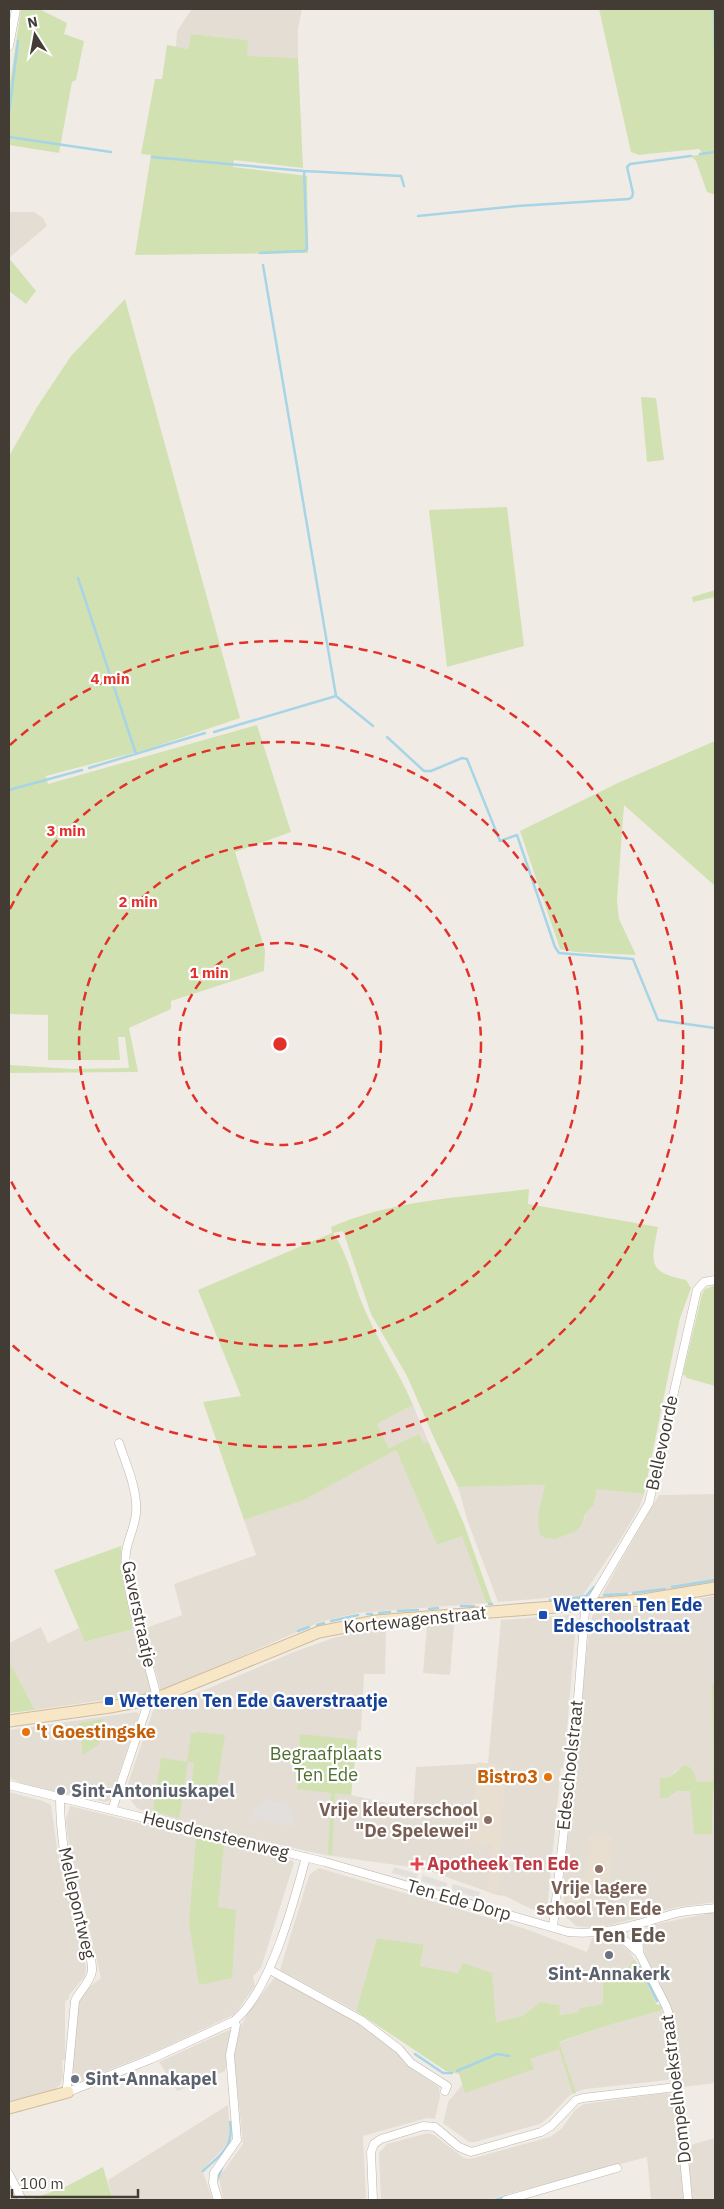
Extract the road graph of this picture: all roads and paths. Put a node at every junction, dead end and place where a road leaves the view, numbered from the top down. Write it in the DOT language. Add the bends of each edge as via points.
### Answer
graph roads {
  1 [pos="16,9"];
  2 [pos="9,46"];
  3 [pos="715,1280"];
  4 [pos="119,1443"];
  5 [pos="715,1588"];
  6 [pos="590,1605"];
  7 [pos="153,1699"];
  8 [pos="9,1721"];
  9 [pos="9,1785"];
  10 [pos="60,1797"];
  11 [pos="112,1810"];
  12 [pos="306,1857"];
  13 [pos="715,1908"];
  14 [pos="638,1924"];
  15 [pos="553,1927"];
  16 [pos="614,1931"];
  17 [pos="639,1953"];
  18 [pos="270,1970"];
  19 [pos="234,2021"];
  20 [pos="677,2087"];
  21 [pos="445,2091"];
  22 [pos="68,2092"];
  23 [pos="9,2108"];
  24 [pos="617,2168"];
  25 [pos="9,2174"];
  26 [pos="22,2200"];
  27 [pos="218,2200"];
  28 [pos="373,2200"];
  29 [pos="506,2200"];
  30 [pos="688,2200"];
  1 -- 2 [label="street"];
  3 -- 6 [label="street, Bellevoorde" via="704,1282 697,1290 649,1503"];
  4 -- 7 [label="street, Gaverstraatje" via="135,1495 136,1514 125,1548 126,1568"];
  5 -- 6 [label="street, Kortewagenstraat"];
  6 -- 7 [label="street, Kortewagenstraat" via="343,1626 319,1632"];
  6 -- 15 [label="street, Edeschoolstraat" via="585,1611"];
  7 -- 8 [label="street, Kortewagenstraat"];
  7 -- 11 [label="street"];
  9 -- 10 [label="street, Heusdensteenweg"];
  10 -- 11 [label="street, Heusdensteenweg"];
  10 -- 22 [label="street, Mellepontweg" via="62,1845 92,1966 89,1982 74,2001"];
  11 -- 12 [label="street, Heusdensteenweg"];
  12 -- 15 [label="street, Ten Ede Dorp"];
  12 -- 18 [label="street"];
  13 -- 14 [label="street, Ten Ede Dorp"];
  14 -- 16 [label="street, Ten Ede Dorp"];
  14 -- 17 [label="street, Dompelhoekstraat"];
  15 -- 16 [label="street, Ten Ede Dorp" via="586,1934"];
  16 -- 17 [label="street, Dompelhoekstraat"];
  17 -- 20 [label="street, Dompelhoekstraat" via="671,2020"];
  18 -- 19 [label="street" via="241,2016"];
  18 -- 21 [label="street" via="361,2020 399,2049 411,2063 447,2086"];
  19 -- 22 [label="street"];
  19 -- 27 [label="street" via="230,2055 237,2140 214,2173"];
  20 -- 28 [label="street" via="576,2100 552,2126 540,2132 471,2152 459,2147 436,2127 423,2126 381,2139 374,2144 372,2152"];
  20 -- 30 [label="street, Dompelhoekstraat"];
  22 -- 23 [label="street"];
  24 -- 29 [label="street"];
  25 -- 26 [label="street"];
}
